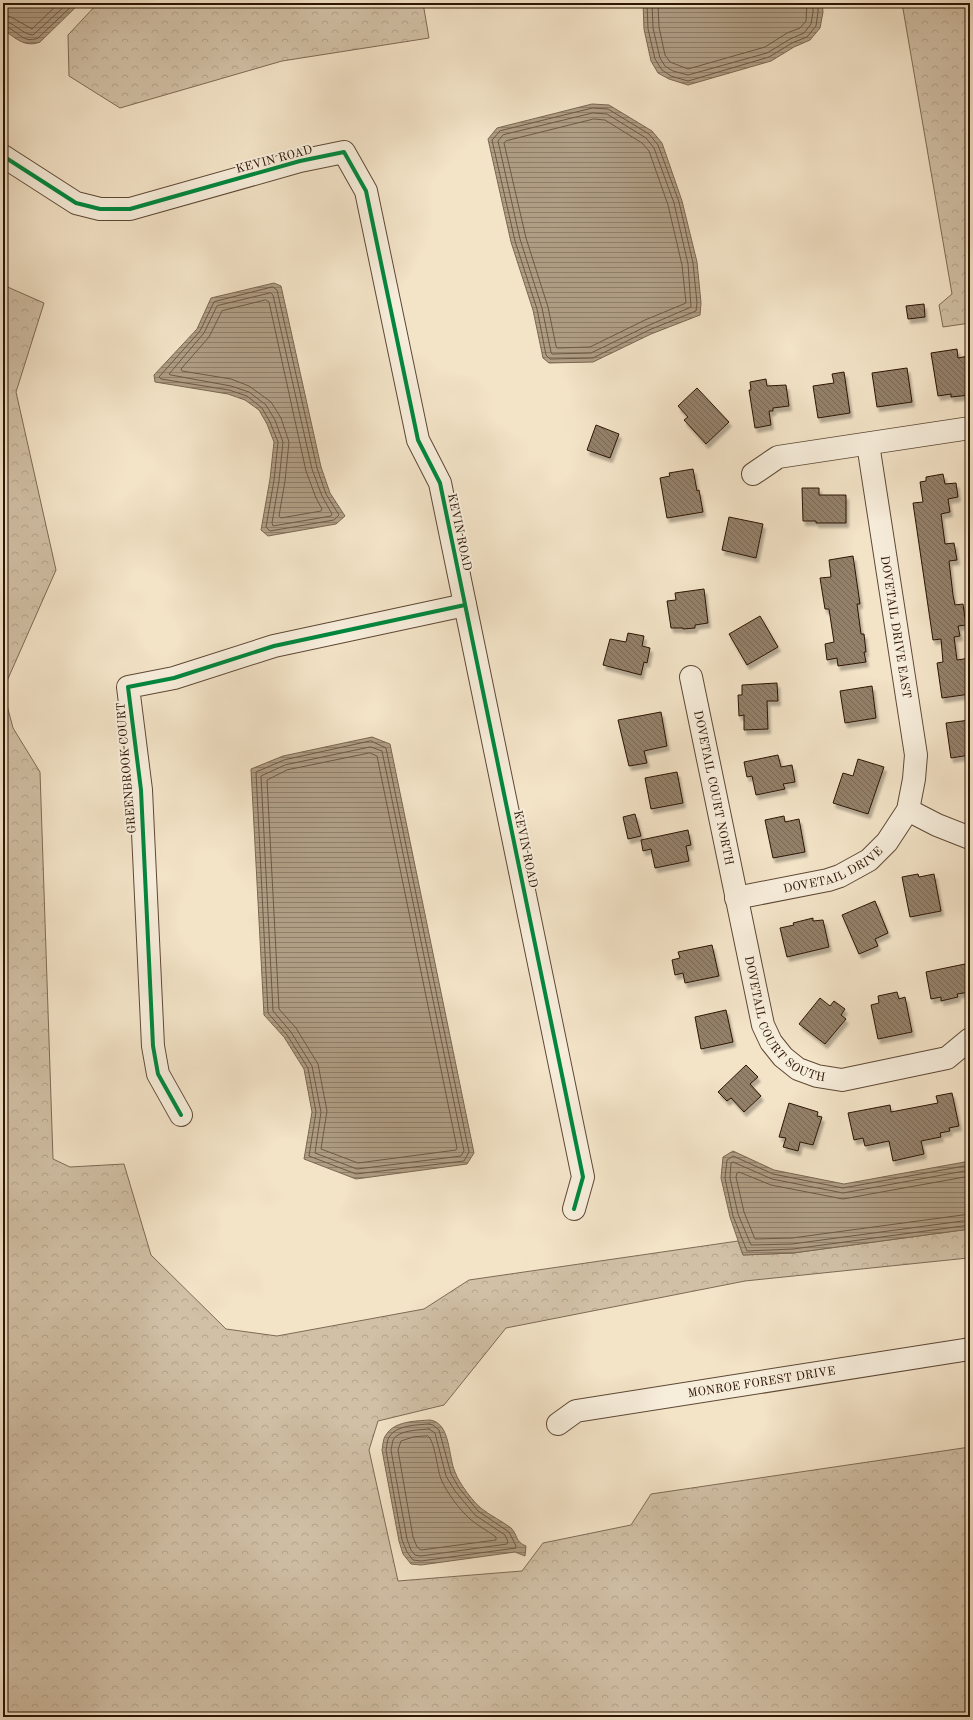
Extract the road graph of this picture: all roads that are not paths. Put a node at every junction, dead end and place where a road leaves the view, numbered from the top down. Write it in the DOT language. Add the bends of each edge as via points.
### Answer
graph roads {
  1 [pos="3,156"];
  2 [pos="970,428"];
  3 [pos="868,444"];
  4 [pos="753,474"];
  5 [pos="465,604"];
  6 [pos="691,677"];
  7 [pos="908,810"];
  8 [pos="970,838"];
  9 [pos="736,898"];
  10 [pos="970,1039"];
  11 [pos="181,1115"];
  12 [pos="574,1209"];
  13 [pos="970,1349"];
  14 [pos="558,1424"];
  1 -- 5 [label="street, KEVIN ROAD" via="76,203 100,209 130,209 300,161 344,152 366,191 418,440 440,483"];
  2 -- 3 [label="street"];
  3 -- 4 [label="street" via="778,457"];
  3 -- 7 [label="street, DOVETAIL DRIVE EAST" via="916,754"];
  5 -- 11 [label="street, GREENBROOK COURT" via="274,646 174,678 128,688 141,790 153,1046 158,1074"];
  5 -- 12 [label="street, KEVIN ROAD" via="583,1177"];
  6 -- 9 [label="street, DOVETAIL COURT NORTH"];
  7 -- 8 [label="street"];
  7 -- 9 [label="street, DOVETAIL DRIVE" via="887,842 868,860 840,876"];
  9 -- 10 [label="street, DOVETAIL COURT SOUTH" via="763,1025 783,1058 798,1069 817,1076 842,1080 947,1058"];
  13 -- 14 [label="street, MONROE FOREST DRIVE" via="576,1411"];
}
